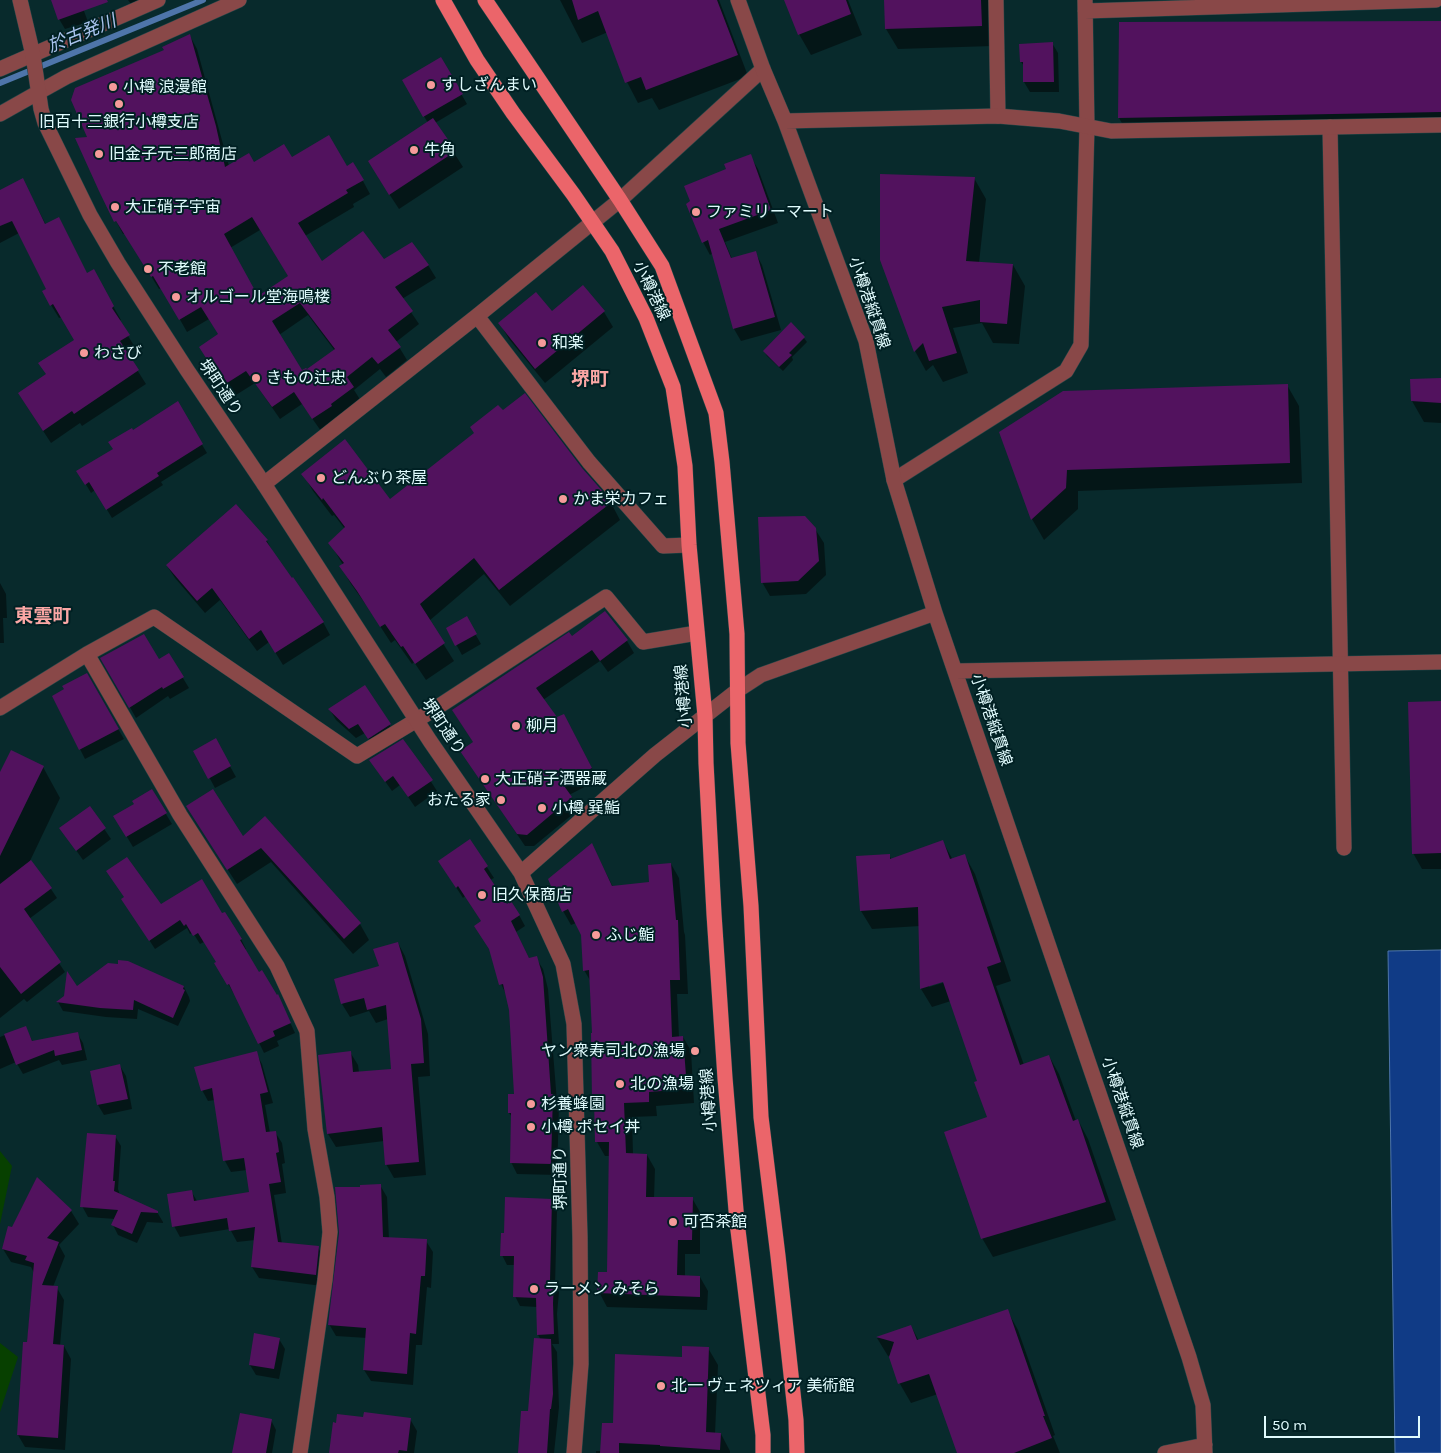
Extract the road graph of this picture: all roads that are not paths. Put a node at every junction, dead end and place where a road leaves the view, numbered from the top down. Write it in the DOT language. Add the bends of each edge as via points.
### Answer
graph roads {
  1 [pos="20,0"];
  2 [pos="158,0"];
  3 [pos="239,0"];
  4 [pos="443,0"];
  5 [pos="485,0"];
  6 [pos="738,0"];
  7 [pos="996,0"];
  8 [pos="1436,0"];
  9 [pos="1085,6"];
  10 [pos="33,55"];
  11 [pos="764,69"];
  12 [pos="0,70"];
  13 [pos="39,92"];
  14 [pos="0,114"];
  15 [pos="998,116"];
  16 [pos="785,121"];
  17 [pos="1441,125"];
  18 [pos="1087,126"];
  19 [pos="1330,127"];
  20 [pos="620,200"];
  21 [pos="593,222"];
  22 [pos="477,316"];
  23 [pos="894,480"];
  24 [pos="264,484"];
  25 [pos="689,545"];
  26 [pos="935,613"];
  27 [pos="697,633"];
  28 [pos="86,654"];
  29 [pos="1441,662"];
  30 [pos="1340,664"];
  31 [pos="956,671"];
  32 [pos="738,690"];
  33 [pos="0,708"];
  34 [pos="705,716"];
  35 [pos="417,720"];
  36 [pos="1344,848"];
  37 [pos="521,874"];
  38 [pos="1205,1449"];
  39 [pos="300,1453"];
  40 [pos="574,1453"];
  41 [pos="763,1453"];
  42 [pos="797,1453"];
  43 [pos="1165,1453"];
  1 -- 10 [label="street, 堺町通り"];
  2 -- 10 [label="street"];
  3 -- 13 [label="street"];
  4 -- 21 [label="main road, 小樽港線" via="477,60"];
  5 -- 20 [label="main road, 小樽港線"];
  6 -- 11 [label="street, 小樽港縦貫線"];
  7 -- 15 [label="street"];
  8 -- 9 [label="street"];
  9 -- 18 [label="street"];
  10 -- 12 [label="street"];
  10 -- 13 [label="street, 堺町通り"];
  11 -- 16 [label="street, 小樽港縦貫線"];
  11 -- 20 [label="street"];
  13 -- 14 [label="street"];
  13 -- 24 [label="street, 堺町通り" via="45,123 94,223"];
  15 -- 16 [label="street"];
  15 -- 18 [label="street"];
  16 -- 23 [label="street, 小樽港縦貫線" via="866,341"];
  17 -- 19 [label="street"];
  18 -- 19 [label="street" via="1111,131"];
  18 -- 23 [label="street" via="1081,345 1066,371"];
  19 -- 30 [label="street"];
  20 -- 21 [label="street"];
  20 -- 32 [label="main road, 小樽港線" via="662,266 716,413 737,634"];
  21 -- 22 [label="street"];
  21 -- 25 [label="main road, 小樽港線" via="612,251 646,318 672,387 685,466"];
  22 -- 24 [label="street"];
  22 -- 25 [label="street" via="589,462 663,546"];
  23 -- 26 [label="street, 小樽港縦貫線"];
  24 -- 35 [label="street, 堺町通り"];
  25 -- 27 [label="main road, 小樽港線"];
  26 -- 31 [label="street, 小樽港縦貫線"];
  26 -- 32 [label="street" via="761,675"];
  27 -- 34 [label="main road, 小樽港線"];
  27 -- 35 [label="street" via="643,642 606,597"];
  28 -- 33 [label="street"];
  28 -- 35 [label="street" via="154,617 357,756"];
  28 -- 39 [label="street" via="180,815 277,966 307,1031 315,1129 330,1232"];
  29 -- 30 [label="street"];
  30 -- 31 [label="street"];
  30 -- 36 [label="street"];
  31 -- 38 [label="street, 小樽港縦貫線" via="1189,1357 1203,1405"];
  32 -- 34 [label="street"];
  32 -- 42 [label="main road, 小樽港線" via="738,744 751,906 760,1116 778,1256"];
  34 -- 37 [label="street" via="655,755"];
  34 -- 41 [label="main road, 小樽港線" via="725,1088"];
  35 -- 37 [label="street, 堺町通り"];
  37 -- 40 [label="street, 堺町通り" via="563,964 574,1024 581,1364"];
  38 -- 43 [label="street"];
}
